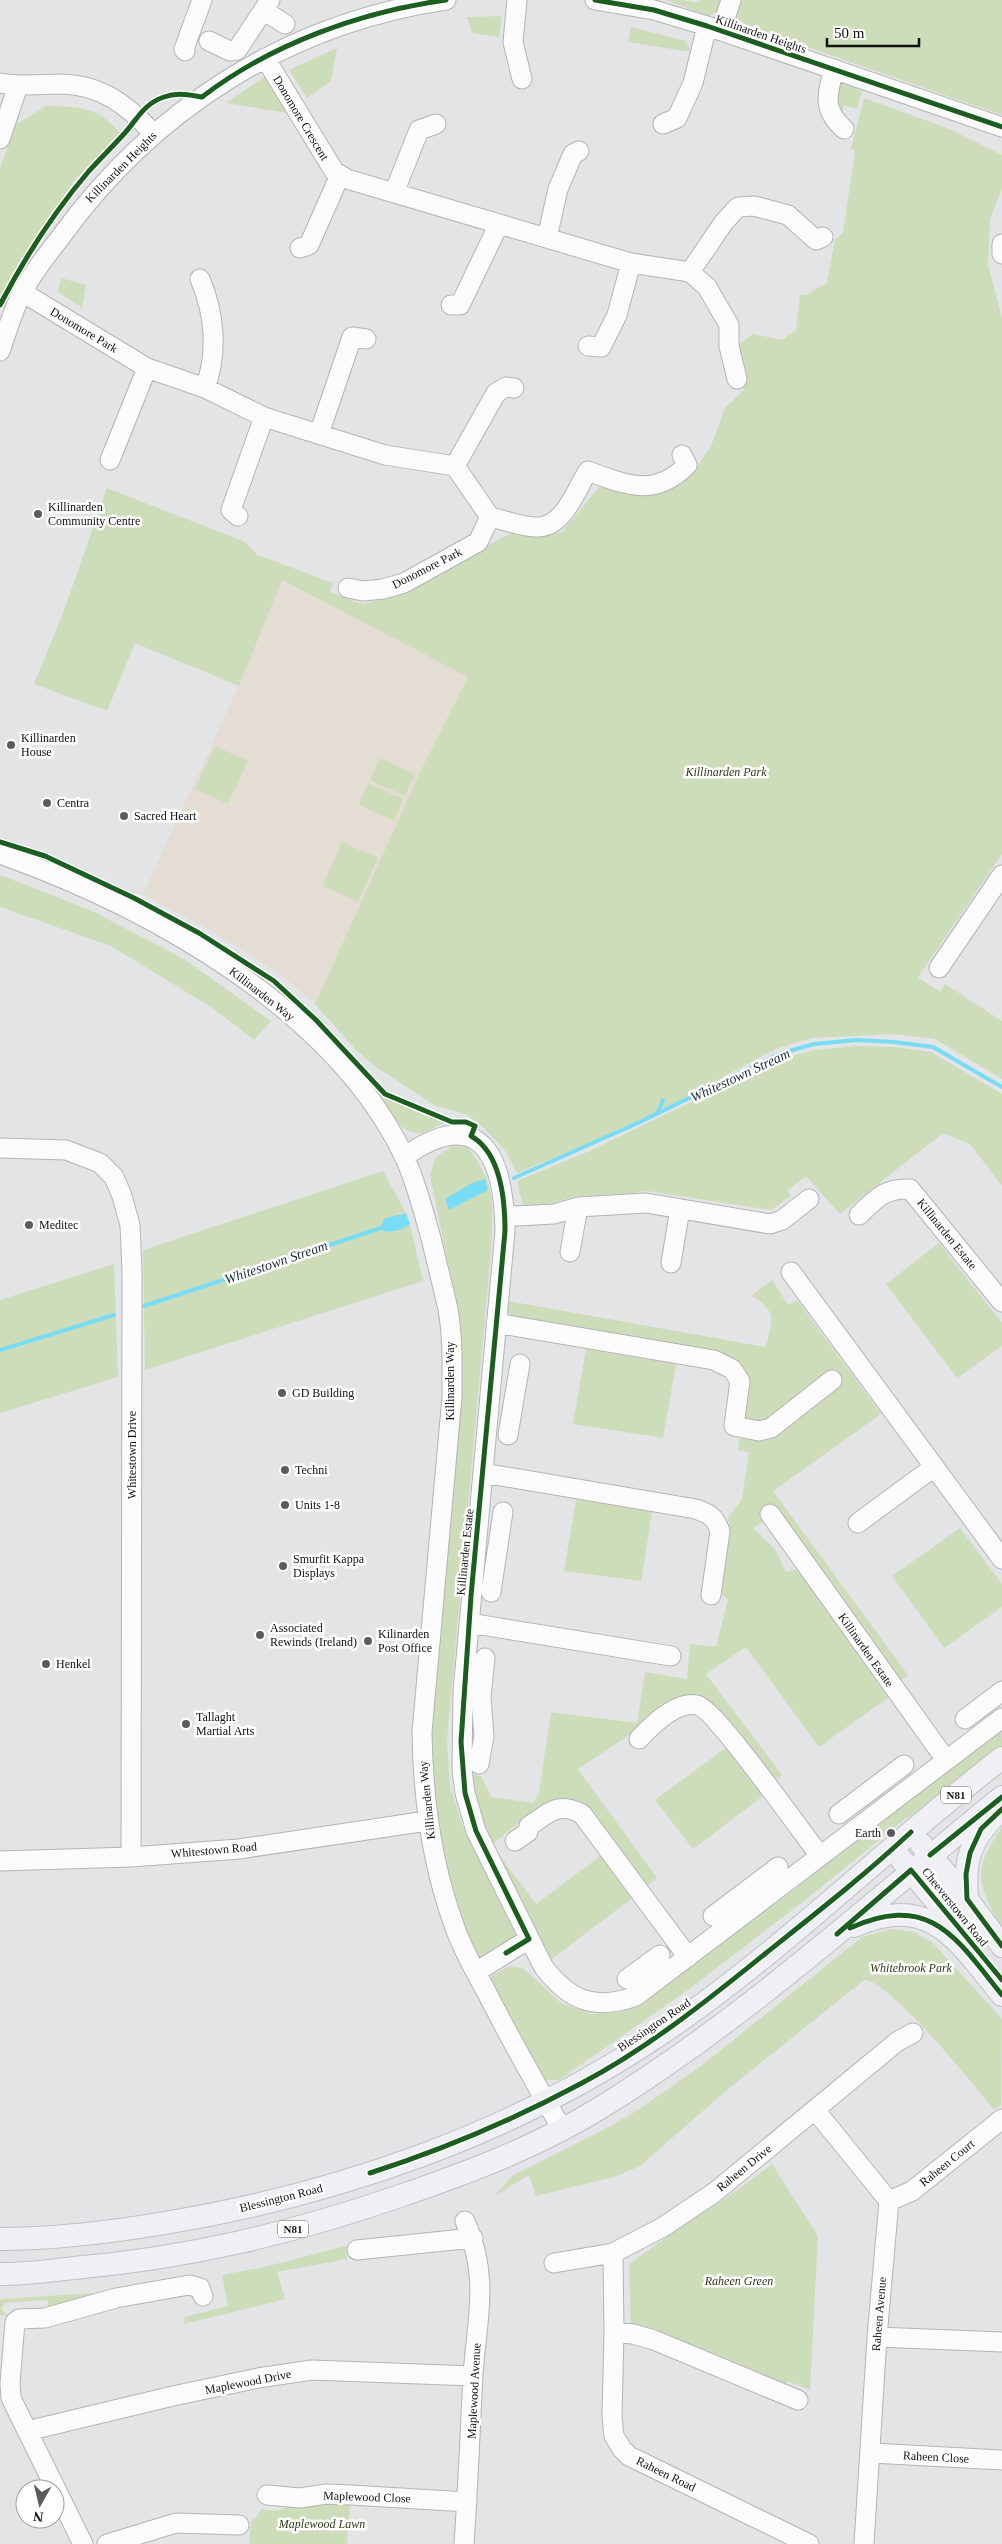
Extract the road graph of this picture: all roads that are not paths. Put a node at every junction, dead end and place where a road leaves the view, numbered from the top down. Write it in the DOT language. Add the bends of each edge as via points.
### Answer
graph roads {
  1 [pos="202,0"];
  2 [pos="446,0"];
  3 [pos="517,0"];
  4 [pos="595,0"];
  5 [pos="731,0"];
  6 [pos="267,5"];
  7 [pos="392,5"];
  8 [pos="285,24"];
  9 [pos="714,29"];
  10 [pos="209,41"];
  11 [pos="185,51"];
  12 [pos="265,58"];
  13 [pos="834,69"];
  14 [pos="522,79"];
  15 [pos="9,84"];
  16 [pos="436,124"];
  17 [pos="662,124"];
  18 [pos="1002,127"];
  19 [pos="844,129"];
  20 [pos="153,133"];
  21 [pos="0,139"];
  22 [pos="578,151"];
  23 [pos="340,175"];
  24 [pos="394,193"];
  25 [pos="499,224"];
  26 [pos="823,237"];
  27 [pos="546,238"];
  28 [pos="1002,244"];
  29 [pos="300,248"];
  30 [pos="1002,254"];
  31 [pos="631,263"];
  32 [pos="690,272"];
  33 [pos="200,279"];
  34 [pos="22,292"];
  35 [pos="451,305"];
  36 [pos="366,339"];
  37 [pos="588,346"];
  38 [pos="0,351"];
  39 [pos="147,368"];
  40 [pos="737,380"];
  41 [pos="205,388"];
  42 [pos="514,388"];
  43 [pos="264,417"];
  44 [pos="319,434"];
  45 [pos="682,456"];
  46 [pos="110,460"];
  47 [pos="455,466"];
  48 [pos="238,516"];
  49 [pos="490,517"];
  50 [pos="348,588"];
  51 [pos="0,854"];
  52 [pos="1002,875"];
  53 [pos="939,968"];
  54 [pos="0,1148"];
  55 [pos="404,1157"];
  56 [pos="809,1199"];
  57 [pos="578,1207"];
  58 [pos="680,1209"];
  59 [pos="505,1214"];
  60 [pos="859,1215"];
  61 [pos="570,1252"];
  62 [pos="671,1263"];
  63 [pos="791,1272"];
  64 [pos="1002,1302"];
  65 [pos="496,1323"];
  66 [pos="520,1364"];
  67 [pos="832,1380"];
  68 [pos="488,1408"];
  69 [pos="512,1412"];
  70 [pos="508,1435"];
  71 [pos="934,1467"];
  72 [pos="483,1473"];
  73 [pos="503,1512"];
  74 [pos="770,1514"];
  75 [pos="858,1523"];
  76 [pos="474,1559"];
  77 [pos="1002,1559"];
  78 [pos="495,1562"];
  79 [pos="491,1592"];
  80 [pos="711,1594"];
  81 [pos="469,1623"];
  82 [pos="671,1656"];
  83 [pos="485,1658"];
  84 [pos="1000,1698"];
  85 [pos="462,1714"];
  86 [pos="482,1715"];
  87 [pos="965,1718"];
  88 [pos="1002,1718"];
  89 [pos="639,1739"];
  90 [pos="1002,1758"];
  91 [pos="946,1760"];
  92 [pos="479,1764"];
  93 [pos="904,1765"];
  94 [pos="866,1794"];
  95 [pos="1002,1797"];
  96 [pos="1002,1809"];
  97 [pos="879,1811"];
  98 [pos="839,1814"];
  99 [pos="427,1821"];
  100 [pos="911,1832"];
  101 [pos="515,1841"];
  102 [pos="893,1848"];
  103 [pos="930,1855"];
  104 [pos="820,1856"];
  105 [pos="131,1857"];
  106 [pos="0,1861"];
  107 [pos="778,1867"];
  108 [pos="911,1870"];
  109 [pos="967,1899"];
  110 [pos="748,1901"];
  111 [pos="713,1916"];
  112 [pos="837,1934"];
  113 [pos="529,1939"];
  114 [pos="1002,1946"];
  115 [pos="660,1955"];
  116 [pos="688,1957"];
  117 [pos="476,1972"];
  118 [pos="637,1980"];
  119 [pos="1002,1980"];
  120 [pos="1002,1995"];
  121 [pos="913,2033"];
  122 [pos="546,2102"];
  123 [pos="815,2110"];
  124 [pos="1002,2120"];
  125 [pos="562,2129"];
  126 [pos="889,2201"];
  127 [pos="0,2240"];
  128 [pos="357,2250"];
  129 [pos="613,2253"];
  130 [pos="554,2263"];
  131 [pos="3,2275"];
  132 [pos="203,2296"];
  133 [pos="614,2332"];
  134 [pos="877,2337"];
  135 [pos="1002,2342"];
  136 [pos="473,2376"];
  137 [pos="798,2400"];
  138 [pos="26,2431"];
  139 [pos="871,2453"];
  140 [pos="1002,2460"];
  141 [pos="266,2495"];
  142 [pos="467,2502"];
  143 [pos="239,2526"];
  144 [pos="786,2538"];
  145 [pos="83,2544"];
  146 [pos="107,2544"];
  147 [pos="464,2544"];
  148 [pos="809,2544"];
  149 [pos="864,2544"];
  1 -- 11 [label="street"];
  2 -- 7 [label="street, Killinarden Heights"];
  3 -- 14 [label="street" via="514,42"];
  4 -- 9 [label="street, Killinarden Heights" via="654,10"];
  5 -- 9 [label="street"];
  6 -- 8 [label="street"];
  6 -- 10 [label="street" via="237,50 230,51"];
  7 -- 12 [label="street, Killinarden Heights" via="316,34"];
  9 -- 13 [label="street, Killinarden Heights"];
  9 -- 17 [label="street, Killinarden Heights" via="677,118"];
  12 -- 20 [label="street, Killinarden Heights" via="233,75"];
  12 -- 23 [label="street, Donomore Crescent" via="334,172"];
  13 -- 18 [label="street, Killinarden Heights"];
  13 -- 19 [label="street" via="828,103 835,121"];
  15 -- 20 [label="street" via="62,84 96,89 118,100"];
  15 -- 21 [label="street"];
  16 -- 24 [label="street" via="419,130"];
  20 -- 34 [label="street, Killinarden Heights" via="85,203"];
  22 -- 27 [label="street" via="573,154 558,189"];
  23 -- 24 [label="street, Donomore Crescent"];
  23 -- 29 [label="street" via="309,245"];
  24 -- 25 [label="street, Donomore Crescent"];
  25 -- 27 [label="street, Donomore Crescent"];
  25 -- 35 [label="street" via="460,304"];
  26 -- 32 [label="street" via="816,240 788,215 754,206 738,207"];
  27 -- 31 [label="street, Donomore Crescent"];
  28 -- 30 [label="street"];
  31 -- 32 [label="street, Donomore Crescent"];
  31 -- 37 [label="street" via="616,315 601,347"];
  32 -- 40 [label="street" via="707,287 729,326 729,346"];
  33 -- 41 [label="street" via="215,346"];
  34 -- 38 [label="street, Killinarden Heights"];
  34 -- 39 [label="street, Donomore Park"];
  36 -- 44 [label="street" via="352,337"];
  39 -- 41 [label="street, Donomore Park"];
  39 -- 46 [label="street"];
  41 -- 43 [label="street, Donomore Park"];
  42 -- 47 [label="street" via="506,387 496,393"];
  43 -- 44 [label="street, Donomore Park"];
  43 -- 48 [label="street" via="231,510"];
  44 -- 47 [label="street, Donomore Park" via="385,455"];
  45 -- 49 [label="street" via="687,465 674,478 650,487 619,482 588,471 553,525 538,527"];
  47 -- 49 [label="street"];
  49 -- 50 [label="street, Donomore Park" via="478,542 404,583 363,591"];
  51 -- 55 [label="street, Killinarden Way" via="82,886 148,920 215,959 282,1007 360,1085"];
  52 -- 53 [label="street"];
  54 -- 105 [label="street, Whitestown Drive" via="66,1150 100,1163 114,1177 130,1225"];
  55 -- 59 [label="street, Killinarden Estate" via="447,1135 471,1136 482,1142 495,1168"];
  55 -- 99 [label="street, Killinarden Way" via="418,1191 439,1273 448,1311 452,1353 452,1407 422,1732 422,1781"];
  56 -- 58 [label="street" via="782,1220 770,1224"];
  57 -- 58 [label="street" via="646,1202"];
  57 -- 59 [label="street" via="554,1214"];
  57 -- 61 [label="street"];
  58 -- 62 [label="street"];
  59 -- 65 [label="street, Killinarden Estate"];
  60 -- 64 [label="street, Killinarden Estate" via="878,1196 893,1189 910,1189"];
  63 -- 71 [label="street"];
  65 -- 67 [label="street" via="714,1360 732,1369 740,1382 734,1426 759,1431 771,1428"];
  65 -- 68 [label="street, Killinarden Estate"];
  66 -- 69 [label="street"];
  68 -- 69 [label="street"];
  68 -- 72 [label="street, Killinarden Estate"];
  69 -- 70 [label="street"];
  71 -- 75 [label="street"];
  71 -- 77 [label="street"];
  72 -- 76 [label="street, Killinarden Estate"];
  72 -- 80 [label="street" via="710,1514 720,1531"];
  73 -- 78 [label="street"];
  74 -- 91 [label="street, Killinarden Estate"];
  76 -- 78 [label="street, Killinarden Estate"];
  76 -- 81 [label="street, Killinarden Estate"];
  78 -- 79 [label="street"];
  81 -- 82 [label="street"];
  81 -- 85 [label="street, Killinarden Estate"];
  83 -- 86 [label="street"];
  84 -- 87 [label="street"];
  85 -- 86 [label="street"];
  85 -- 113 [label="street, Killinarden Estate" via="462,1770 470,1813"];
  86 -- 92 [label="street" via="484,1736"];
  88 -- 91 [label="street, Killinarden Estate"];
  89 -- 104 [label="street" via="681,1706 698,1705 734,1742"];
  90 -- 100 [label="main road, Blessington Road / N81"];
  91 -- 97 [label="street, Killinarden Estate"];
  93 -- 94 [label="street"];
  94 -- 97 [label="street"];
  94 -- 98 [label="street"];
  95 -- 103 [label="main road, N81"];
  96 -- 109 [label="main road" via="981,1829 972,1846 966,1874"];
  97 -- 104 [label="street, Killinarden Estate"];
  99 -- 105 [label="street, Whitestown Road" via="239,1849"];
  99 -- 117 [label="street, Killinarden Way" via="454,1927"];
  100 -- 102 [label="main road, Blessington Road / N81"];
  100 -- 103 [label="main road, Cheeverstown Road"];
  101 -- 116 [label="street" via="528,1832 529,1826 558,1808 571,1808 582,1814"];
  102 -- 108 [label="main road, Cheeverstown Road"];
  102 -- 122 [label="main road, Blessington Road / N81" via="702,2004 608,2068"];
  103 -- 108 [label="main road, N81"];
  103 -- 109 [label="main road, Cheeverstown Road"];
  104 -- 110 [label="street, Killinarden Estate"];
  105 -- 106 [label="street, Whitestown Road"];
  107 -- 110 [label="street, Killinarden Estate"];
  108 -- 112 [label="main road, N81"];
  108 -- 119 [label="main road, Cheeverstown Road"];
  109 -- 114 [label="main road, Cheeverstown Road"];
  110 -- 111 [label="street, Killinarden Estate"];
  110 -- 116 [label="street, Killinarden Estate"];
  112 -- 120 [label="main road" via="873,1918 892,1914 919,1917 945,1929"];
  112 -- 125 [label="main road, N81" via="655,2072 598,2110"];
  113 -- 117 [label="street"];
  113 -- 118 [label="street, Killinarden Estate" via="554,1981 571,1994 598,2004 611,2003 636,1996"];
  115 -- 118 [label="street, Killinarden Estate"];
  116 -- 118 [label="street, Killinarden Estate"];
  117 -- 122 [label="street, Killinarden Way"];
  121 -- 123 [label="street, Raheen Drive"];
  122 -- 125 [label="street"];
  122 -- 127 [label="main road, Blessington Road / N81" via="379,2170 258,2205 117,2230"];
  123 -- 126 [label="street"];
  123 -- 129 [label="street, Raheen Drive" via="715,2192 663,2227"];
  124 -- 126 [label="street, Raheen Court" via="912,2192"];
  125 -- 131 [label="main road, N81" via="504,2158 430,2186 261,2239 131,2263"];
  126 -- 134 [label="street, Raheen Avenue"];
  128 -- 136 [label="street, Maplewood Avenue" via="469,2230 478,2252 482,2285"];
  129 -- 130 [label="street, Raheen Drive"];
  129 -- 133 [label="street, Raheen Road"];
  132 -- 138 [label="street" via="200,2288 189,2285 116,2298 45,2318 18,2319 13,2338 10,2393"];
  133 -- 137 [label="street" via="654,2340"];
  133 -- 144 [label="street, Raheen Road" via="612,2416 614,2436 622,2449"];
  134 -- 135 [label="street"];
  134 -- 139 [label="street, Raheen Avenue"];
  136 -- 138 [label="street, Maplewood Drive" via="312,2370 173,2396"];
  136 -- 142 [label="street, Maplewood Avenue"];
  138 -- 145 [label="street"];
  139 -- 140 [label="street, Raheen Close"];
  139 -- 149 [label="street, Raheen Avenue"];
  141 -- 142 [label="street, Maplewood Close" via="300,2498 326,2494"];
  142 -- 147 [label="street, Maplewood Avenue"];
  143 -- 146 [label="street" via="176,2523"];
  144 -- 148 [label="street, Raheen Road"];
}
